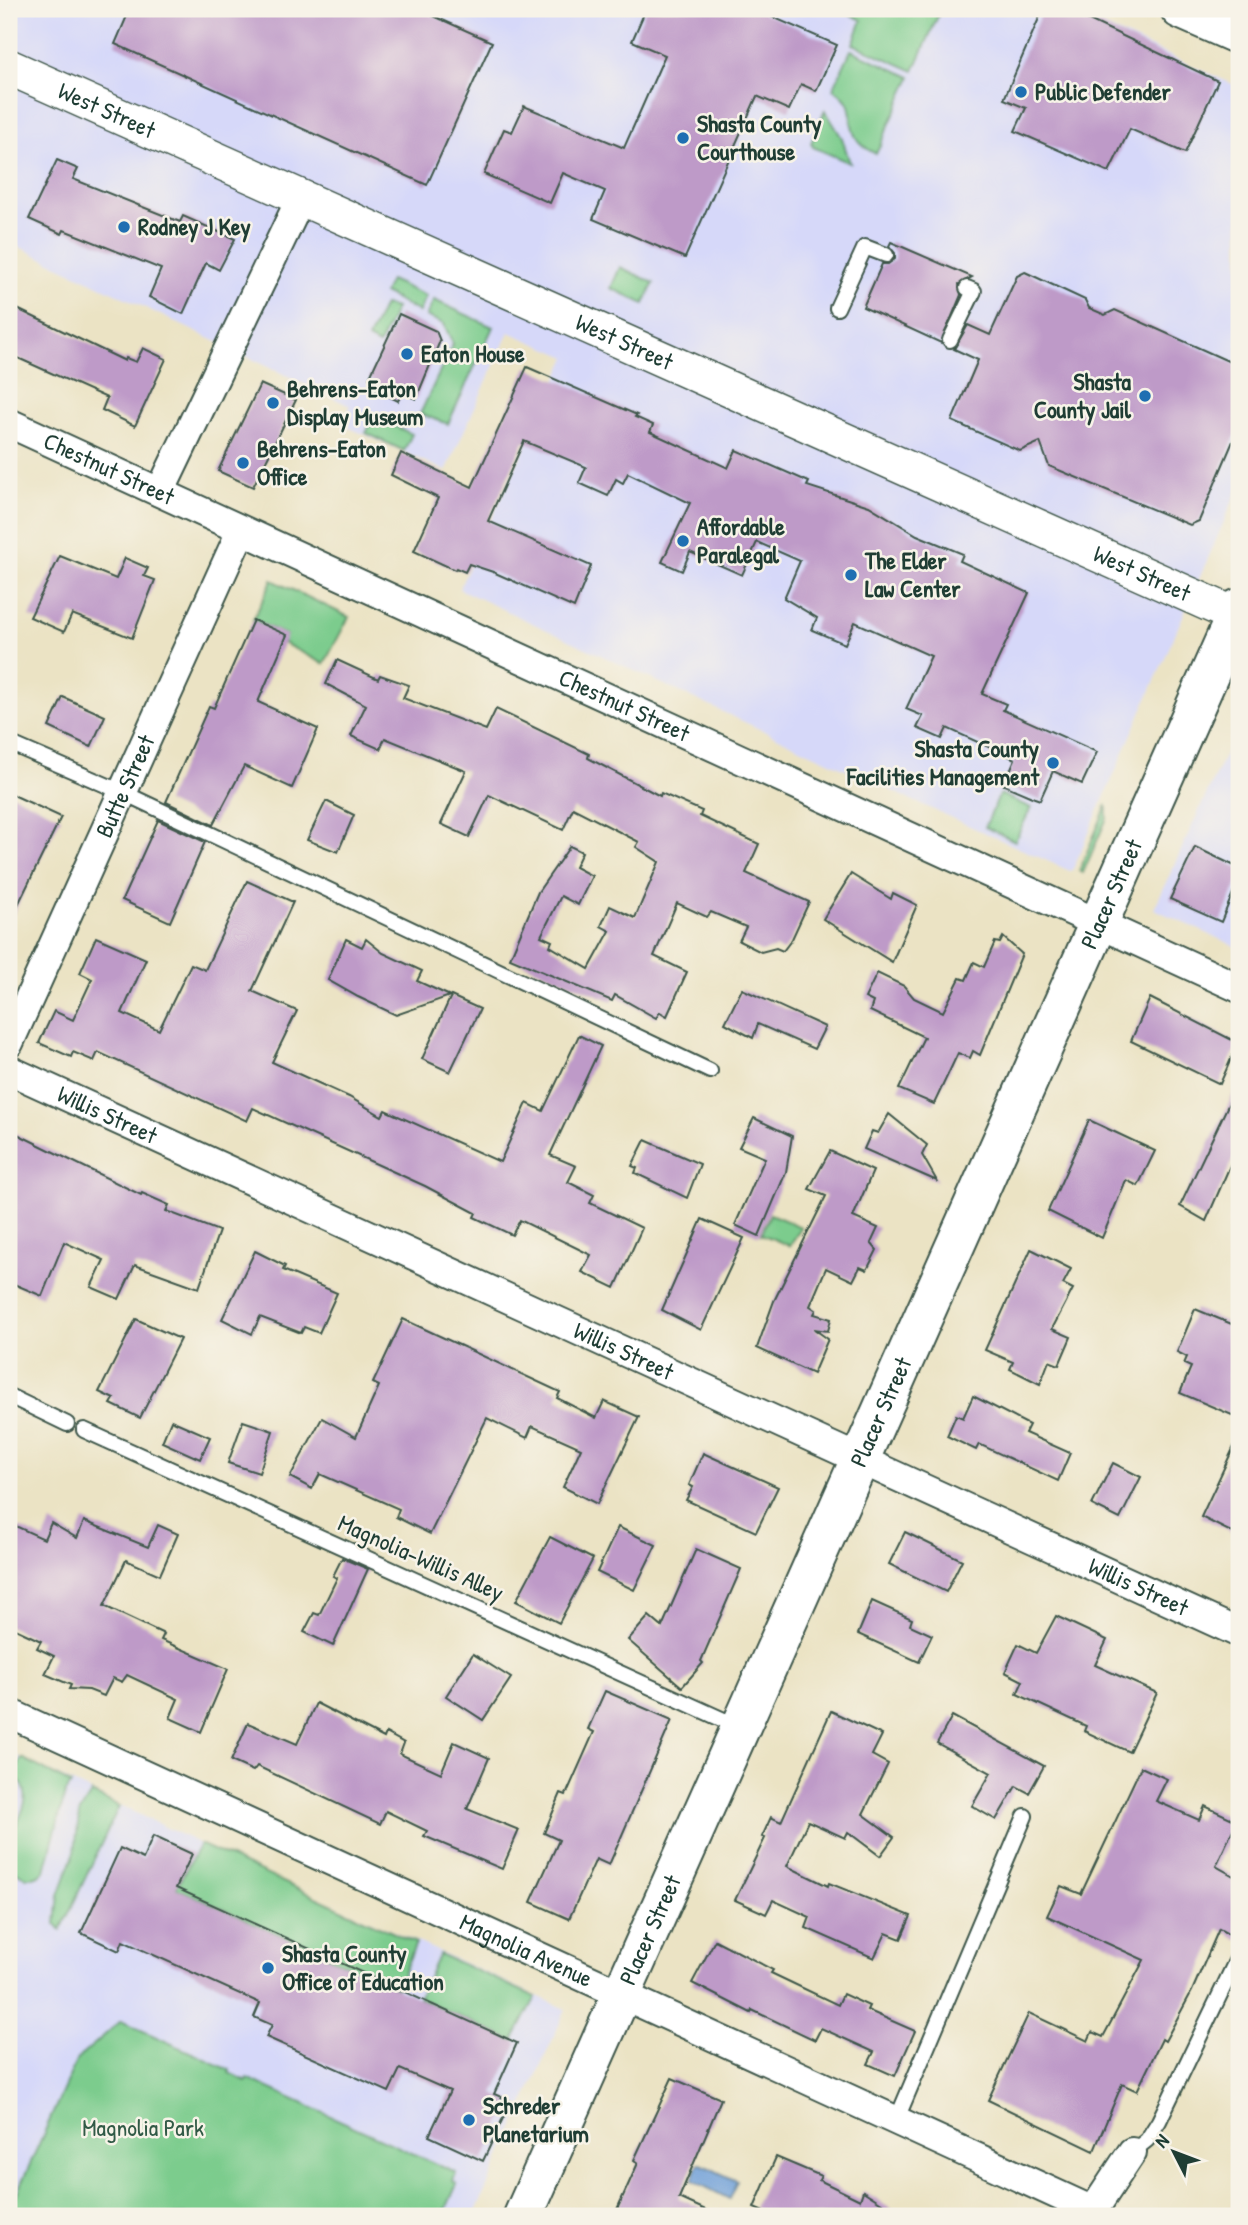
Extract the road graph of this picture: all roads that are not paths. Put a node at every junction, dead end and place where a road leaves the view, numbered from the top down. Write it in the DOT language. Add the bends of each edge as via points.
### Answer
graph roads {
  1 [pos="1180,9"];
  2 [pos="1239,35"];
  3 [pos="9,67"];
  4 [pos="301,198"];
  5 [pos="886,255"];
  6 [pos="967,288"];
  7 [pos="837,308"];
  8 [pos="950,340"];
  9 [pos="9,422"];
  10 [pos="160,492"];
  11 [pos="241,531"];
  12 [pos="1238,614"];
  13 [pos="9,743"];
  14 [pos="122,792"];
  15 [pos="1097,924"];
  16 [pos="1239,988"];
  17 [pos="9,1043"];
  18 [pos="9,1070"];
  19 [pos="710,1071"];
  20 [pos="9,1396"];
  21 [pos="67,1424"];
  22 [pos="84,1430"];
  23 [pos="860,1458"];
  24 [pos="1239,1633"];
  25 [pos="9,1713"];
  26 [pos="740,1727"];
  27 [pos="1026,1816"];
  28 [pos="1239,1955"];
  29 [pos="620,1995"];
  30 [pos="896,2121"];
  31 [pos="1132,2152"];
  32 [pos="523,2216"];
  1 -- 2 [label="main road"];
  3 -- 4 [label="street, West Street"];
  4 -- 10 [label="street"];
  4 -- 12 [label="street, West Street"];
  5 -- 7 [label="lane" via="864,247"];
  6 -- 8 [label="lane" via="974,291"];
  9 -- 10 [label="street, Chestnut Street"];
  10 -- 11 [label="street, Chestnut Street"];
  11 -- 14 [label="street, Butte Street"];
  11 -- 15 [label="street, Chestnut Street"];
  12 -- 15 [label="main road, Placer Street"];
  13 -- 14 [label="lane"];
  14 -- 17 [label="street, Butte Street"];
  14 -- 19 [label="lane"];
  15 -- 16 [label="street, Chestnut Street"];
  15 -- 23 [label="main road, Placer Street"];
  18 -- 23 [label="street, Willis Street"];
  20 -- 21 [label="lane"];
  22 -- 26 [label="lane, Magnolia-Willis Alley"];
  23 -- 24 [label="street, Willis Street"];
  23 -- 26 [label="main road, Placer Street"];
  25 -- 29 [label="street, Magnolia Avenue"];
  26 -- 29 [label="main road, Placer Street"];
  27 -- 30 [label="lane"];
  28 -- 31 [label="lane" via="1159,2121"];
  29 -- 30 [label="street, Magnolia Avenue"];
  29 -- 32 [label="main road, Placer Street"];
  30 -- 31 [label="street, Magnolia Avenue" via="1093,2211"];
}
